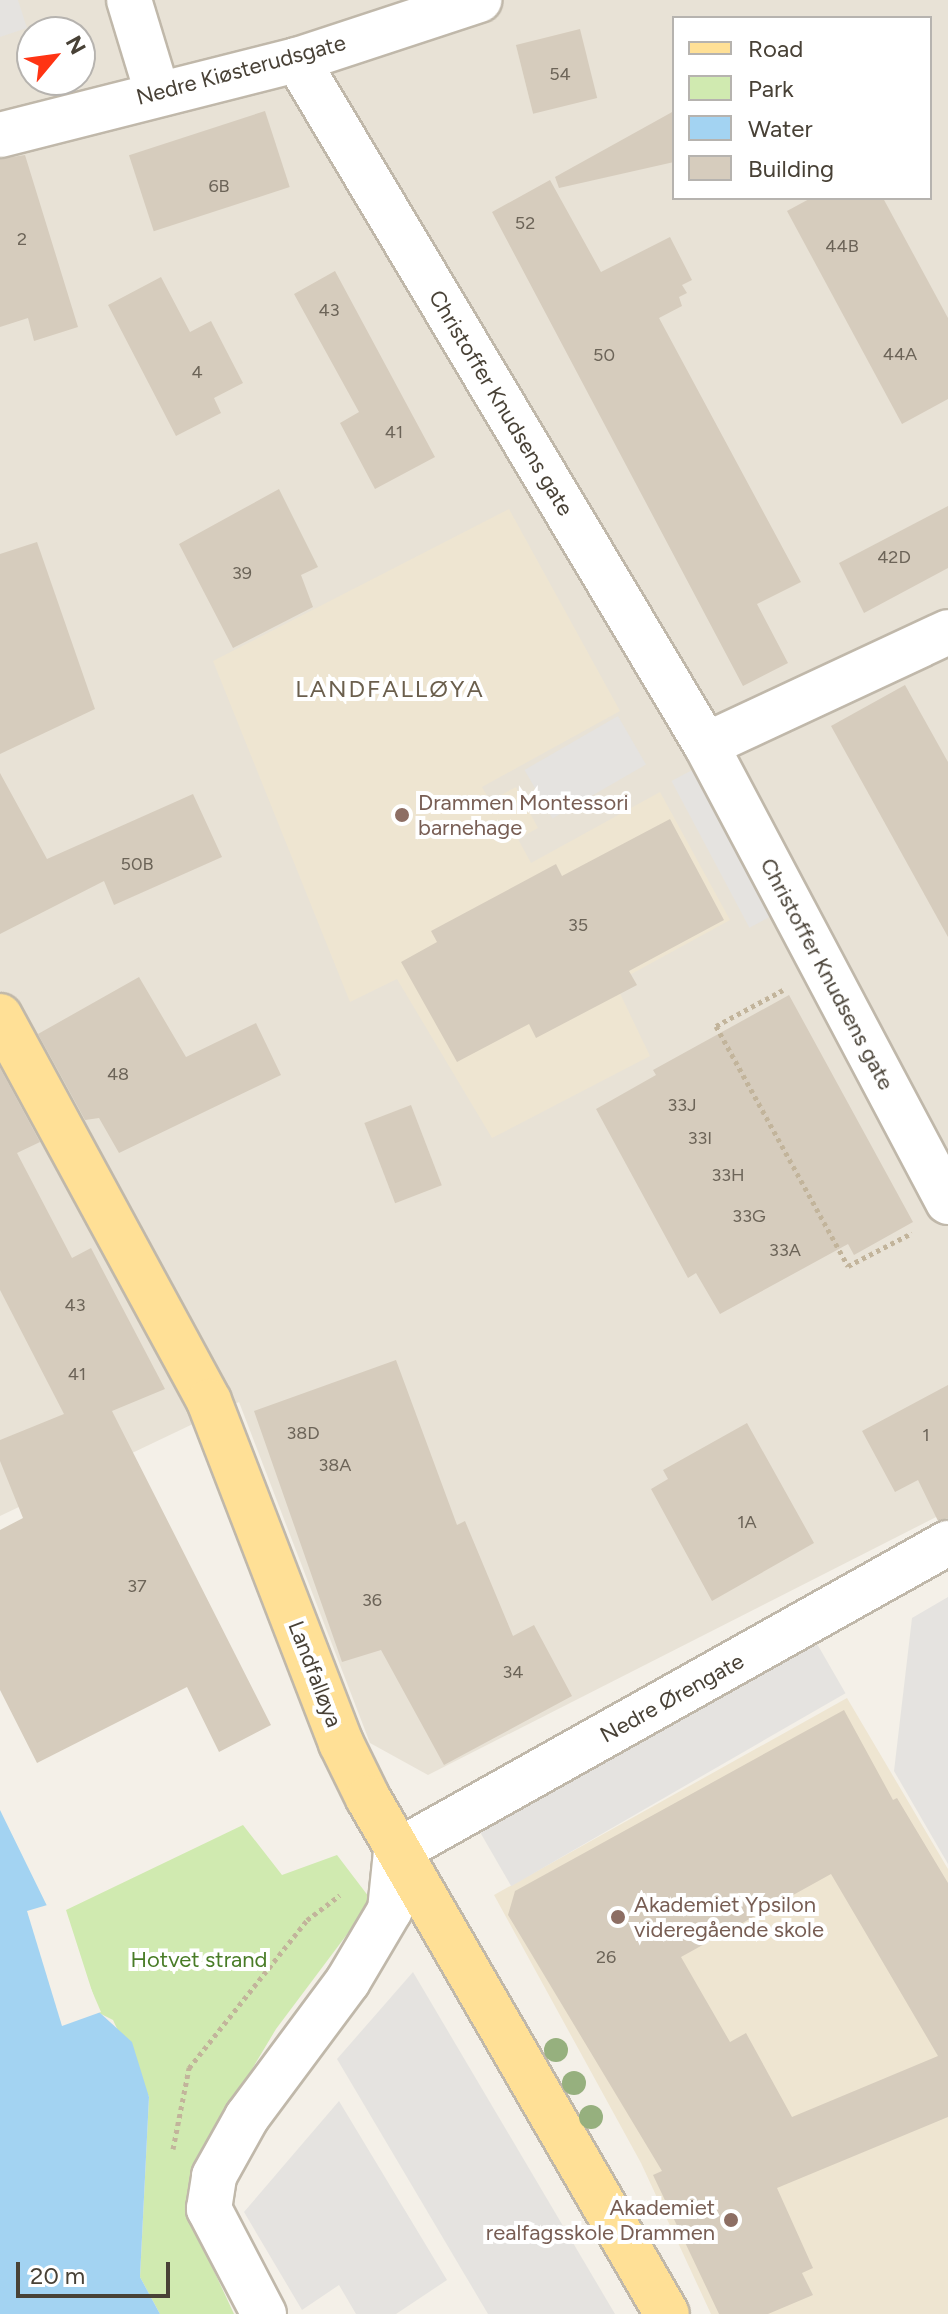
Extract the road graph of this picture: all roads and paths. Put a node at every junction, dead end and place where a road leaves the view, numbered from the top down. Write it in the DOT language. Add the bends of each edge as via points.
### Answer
graph roads {
  1 [pos="129,0"];
  2 [pos="479,0"];
  3 [pos="297,60"];
  4 [pos="157,92"];
  5 [pos="0,135"];
  6 [pos="948,632"];
  7 [pos="706,745"];
  8 [pos="823,968"];
  9 [pos="0,1016"];
  10 [pos="936,1215"];
  11 [pos="948,1543"];
  12 [pos="396,1852"];
  13 [pos="264,2314"];
  14 [pos="667,2314"];
  1 -- 4 [label="street"];
  2 -- 3 [label="street, Nedre Kiøsterudsgate"];
  3 -- 4 [label="street, Nedre Kiøsterudsgate"];
  3 -- 7 [label="street, Christoffer Knudsens gate"];
  4 -- 5 [label="street, Nedre Kiøsterudsgate"];
  6 -- 7 [label="street"];
  7 -- 8 [label="street, Christoffer Knudsens gate"];
  8 -- 10 [label="street, Christoffer Knudsens gate"];
  8 -- 10 [label="path" via="716,1026 848,1266"];
  9 -- 12 [label="main road, Landfalløya" via="209,1401 341,1743"];
  11 -- 12 [label="street, Nedre Ørengate"];
  12 -- 13 [label="street" via="390,1910 348,1981 247,2117 214,2176 209,2209"];
  12 -- 14 [label="main road, Landfalløya"];
}
